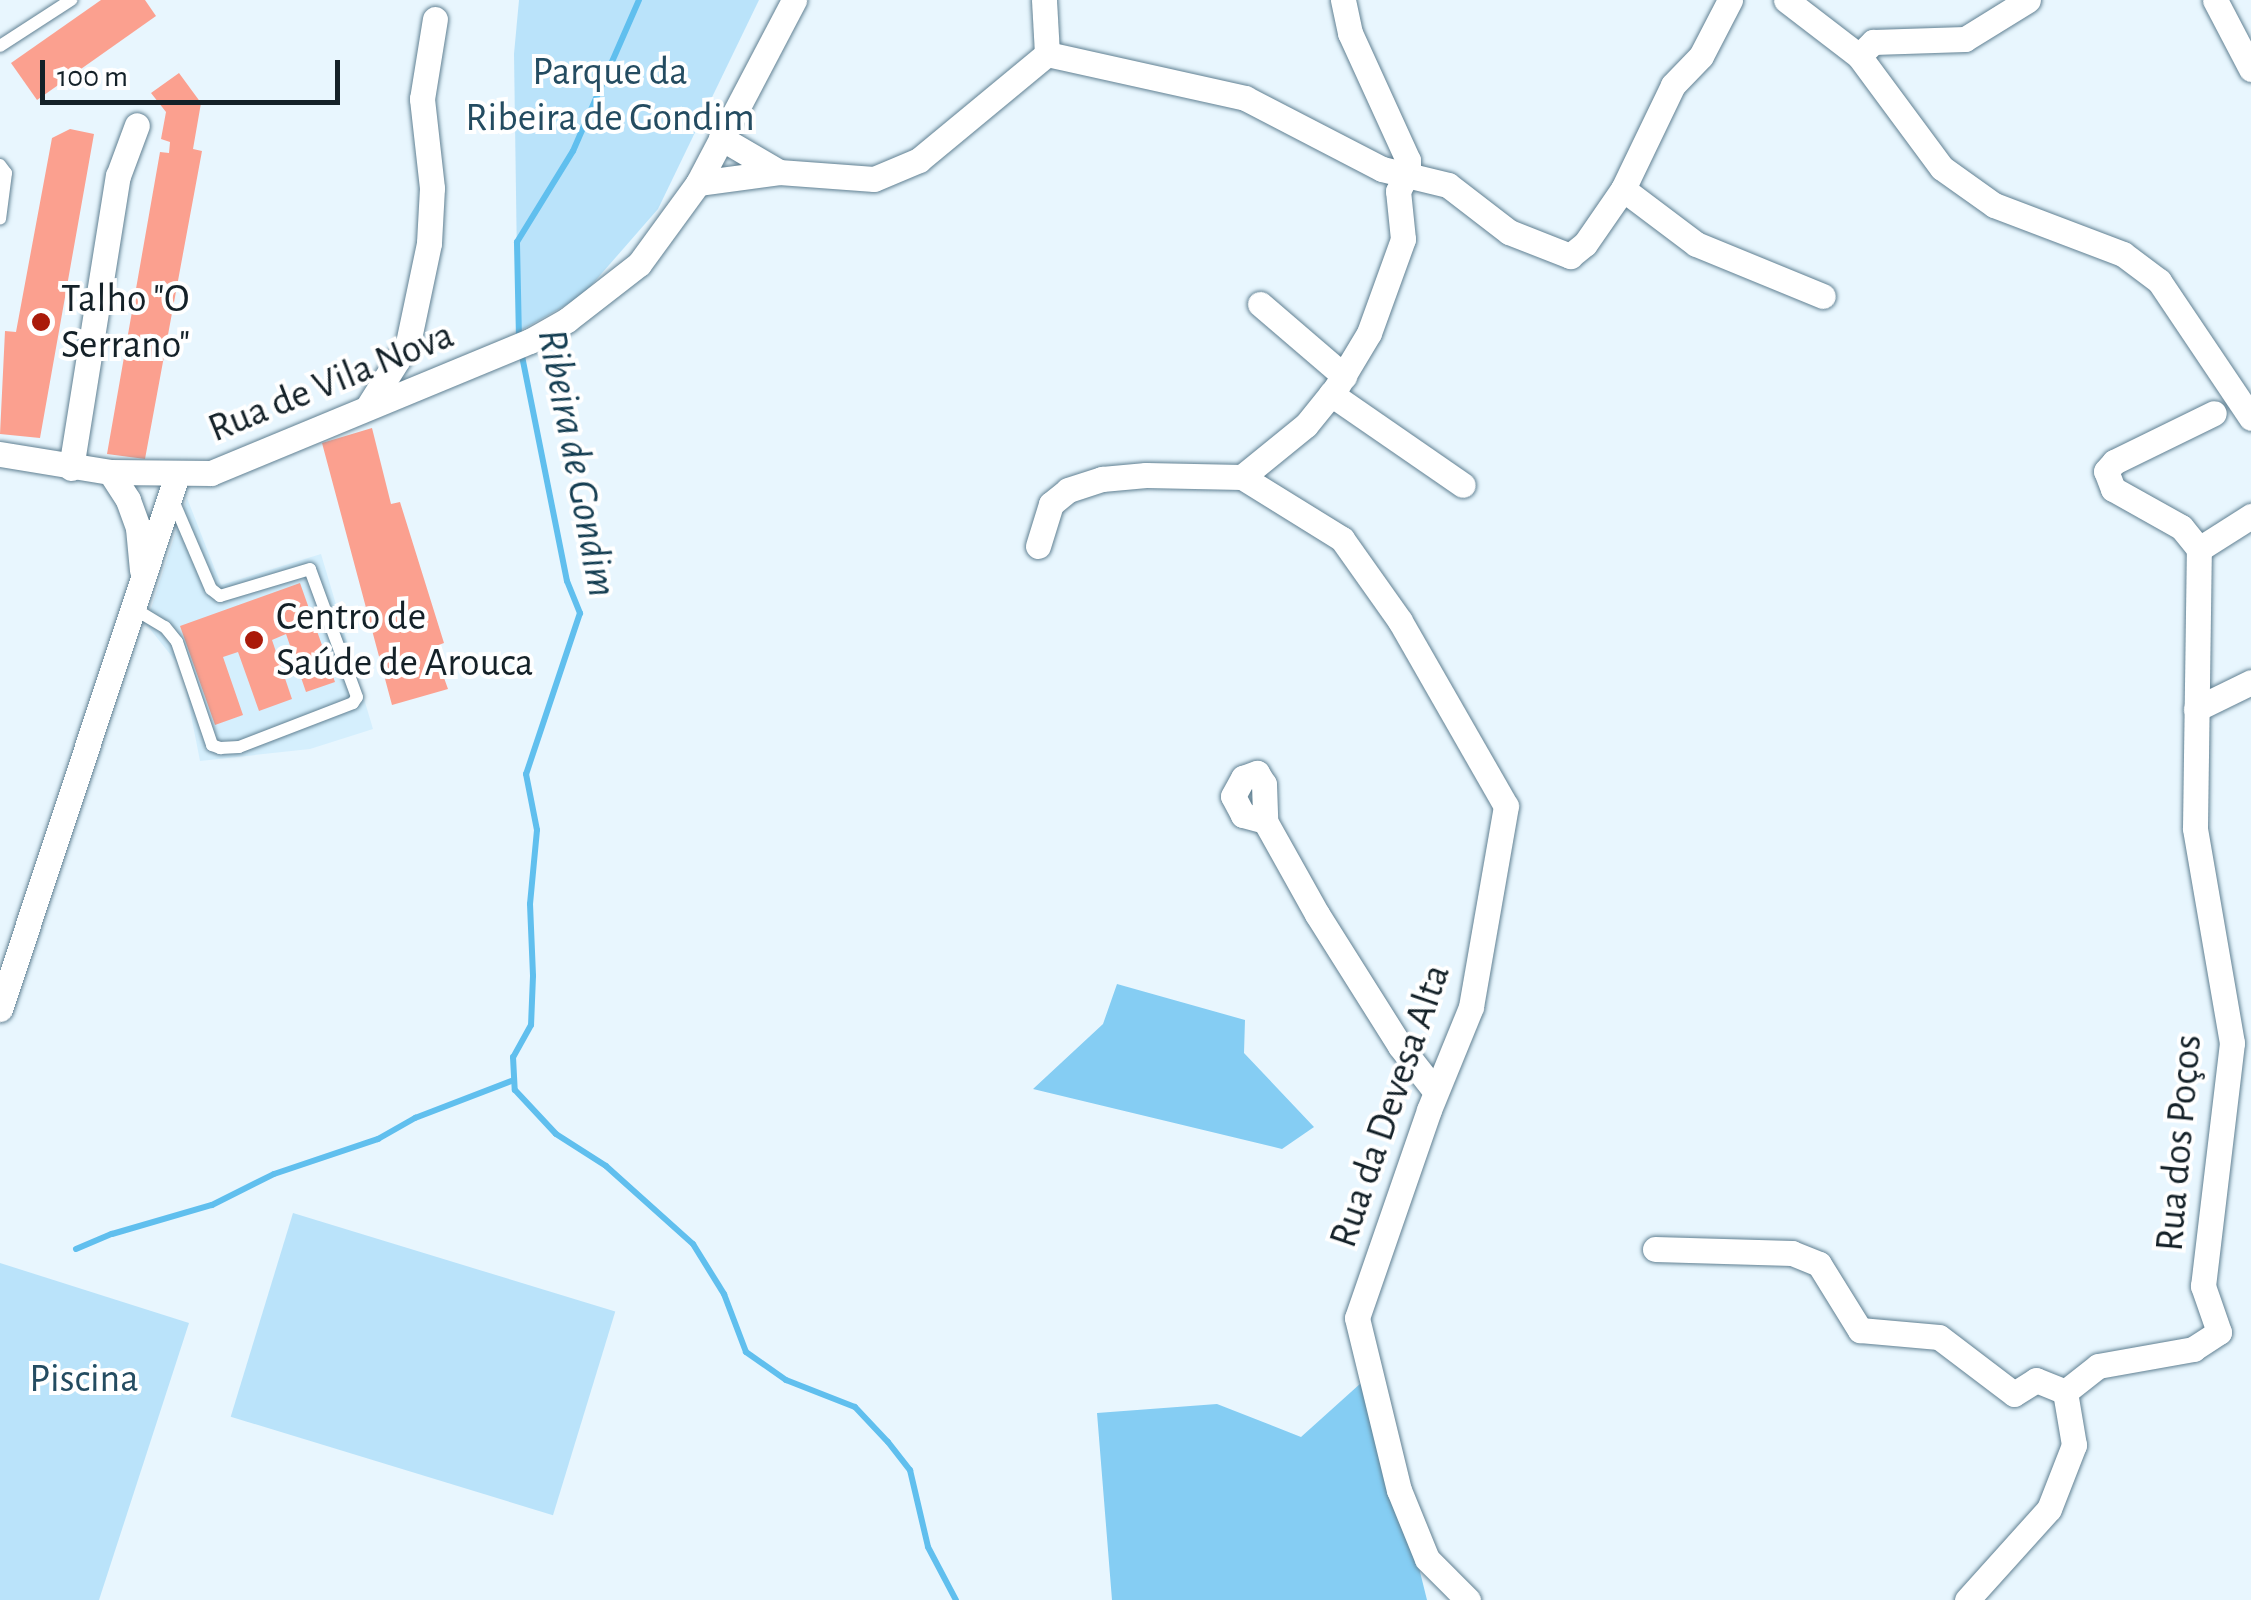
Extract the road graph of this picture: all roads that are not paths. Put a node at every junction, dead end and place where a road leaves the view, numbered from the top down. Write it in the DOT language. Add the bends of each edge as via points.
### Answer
graph roads {
  1 [pos="71,0"];
  2 [pos="794,0"];
  3 [pos="1044,0"];
  4 [pos="1343,0"];
  5 [pos="1730,0"];
  6 [pos="1786,0"];
  7 [pos="2028,0"];
  8 [pos="2215,0"];
  9 [pos="435,19"];
  10 [pos="0,46"];
  11 [pos="1047,54"];
  12 [pos="1858,56"];
  13 [pos="2251,70"];
  14 [pos="137,125"];
  15 [pos="721,138"];
  16 [pos="0,165"];
  17 [pos="779,172"];
  18 [pos="1408,172"];
  19 [pos="698,182"];
  20 [pos="1623,189"];
  21 [pos="0,219"];
  22 [pos="1823,296"];
  23 [pos="1260,304"];
  24 [pos="1338,385"];
  25 [pos="369,404"];
  26 [pos="2214,413"];
  27 [pos="2251,418"];
  28 [pos="0,454"];
  29 [pos="71,468"];
  30 [pos="110,472"];
  31 [pos="1242,477"];
  32 [pos="174,485"];
  33 [pos="1463,485"];
  34 [pos="2251,516"];
  35 [pos="1038,546"];
  36 [pos="2198,549"];
  37 [pos="143,577"];
  38 [pos="133,608"];
  39 [pos="2251,682"];
  40 [pos="2196,709"];
  41 [pos="1266,821"];
  42 [pos="0,1009"];
  43 [pos="1436,1092"];
  44 [pos="1655,1249"];
  45 [pos="2065,1392"];
  46 [pos="1468,1600"];
  47 [pos="1968,1600"];
  1 -- 10 [label="lane"];
  2 -- 15 [label="street, Rua de Vila Nova"];
  3 -- 11 [label="street"];
  4 -- 18 [label="street" via="1350,33"];
  5 -- 20 [label="street" via="1702,56 1673,86"];
  6 -- 12 [label="street"];
  7 -- 12 [label="street" via="1965,39 1873,42"];
  8 -- 13 [label="street"];
  9 -- 25 [label="street" via="422,99 432,188 429,243 408,343"];
  11 -- 17 [label="street" via="919,160 874,180"];
  11 -- 18 [label="street" via="1245,98 1382,168"];
  12 -- 27 [label="street" via="1942,168 1994,205 2123,254 2158,281"];
  14 -- 29 [label="street" via="118,176"];
  15 -- 17 [label="street"];
  15 -- 19 [label="street, Rua de Vila Nova"];
  16 -- 21 [label="lane" via="6,173"];
  17 -- 19 [label="street"];
  18 -- 20 [label="street" via="1448,185 1509,232 1570,256"];
  18 -- 24 [label="street" via="1398,191 1402,239 1369,332"];
  19 -- 25 [label="street, Rua de Vila Nova" via="640,264 567,320"];
  20 -- 22 [label="street" via="1696,244"];
  23 -- 24 [label="street"];
  24 -- 31 [label="street" via="1306,425"];
  24 -- 33 [label="street"];
  25 -- 32 [label="street, Rua de Vila Nova"];
  26 -- 36 [label="street" via="2106,471 2113,489 2181,527"];
  28 -- 29 [label="street, Rua de Vila Nova"];
  29 -- 30 [label="street, Rua de Vila Nova"];
  30 -- 32 [label="street, Rua de Vila Nova"];
  30 -- 37 [label="street" via="138,528"];
  31 -- 35 [label="street" via="1146,475 1068,490 1051,504"];
  31 -- 43 [label="street, Rua da Devesa Alta" via="1342,539 1400,622 1506,806 1471,1007"];
  32 -- 37 [label="street"];
  32 -- 38 [label="lane" via="211,589 220,596 310,570 357,697 256,740 212,745 176,642"];
  34 -- 36 [label="street"];
  36 -- 40 [label="street, Rua dos Poços"];
  37 -- 38 [label="street"];
  38 -- 42 [label="street"];
  39 -- 40 [label="street"];
  40 -- 45 [label="street, Rua dos Poços" via="2194,828 2232,1043 2203,1286 2218,1332 2193,1349 2098,1366"];
  41 -- 43 [label="street" via="1348,966"];
  43 -- 46 [label="street, Rua da Devesa Alta" via="1356,1318 1406,1508 1427,1559"];
  44 -- 45 [label="street" via="1792,1254 1819,1264 1860,1330 1940,1337 2014,1394 2036,1380"];
  45 -- 47 [label="street" via="2074,1445 2050,1508"];
}
